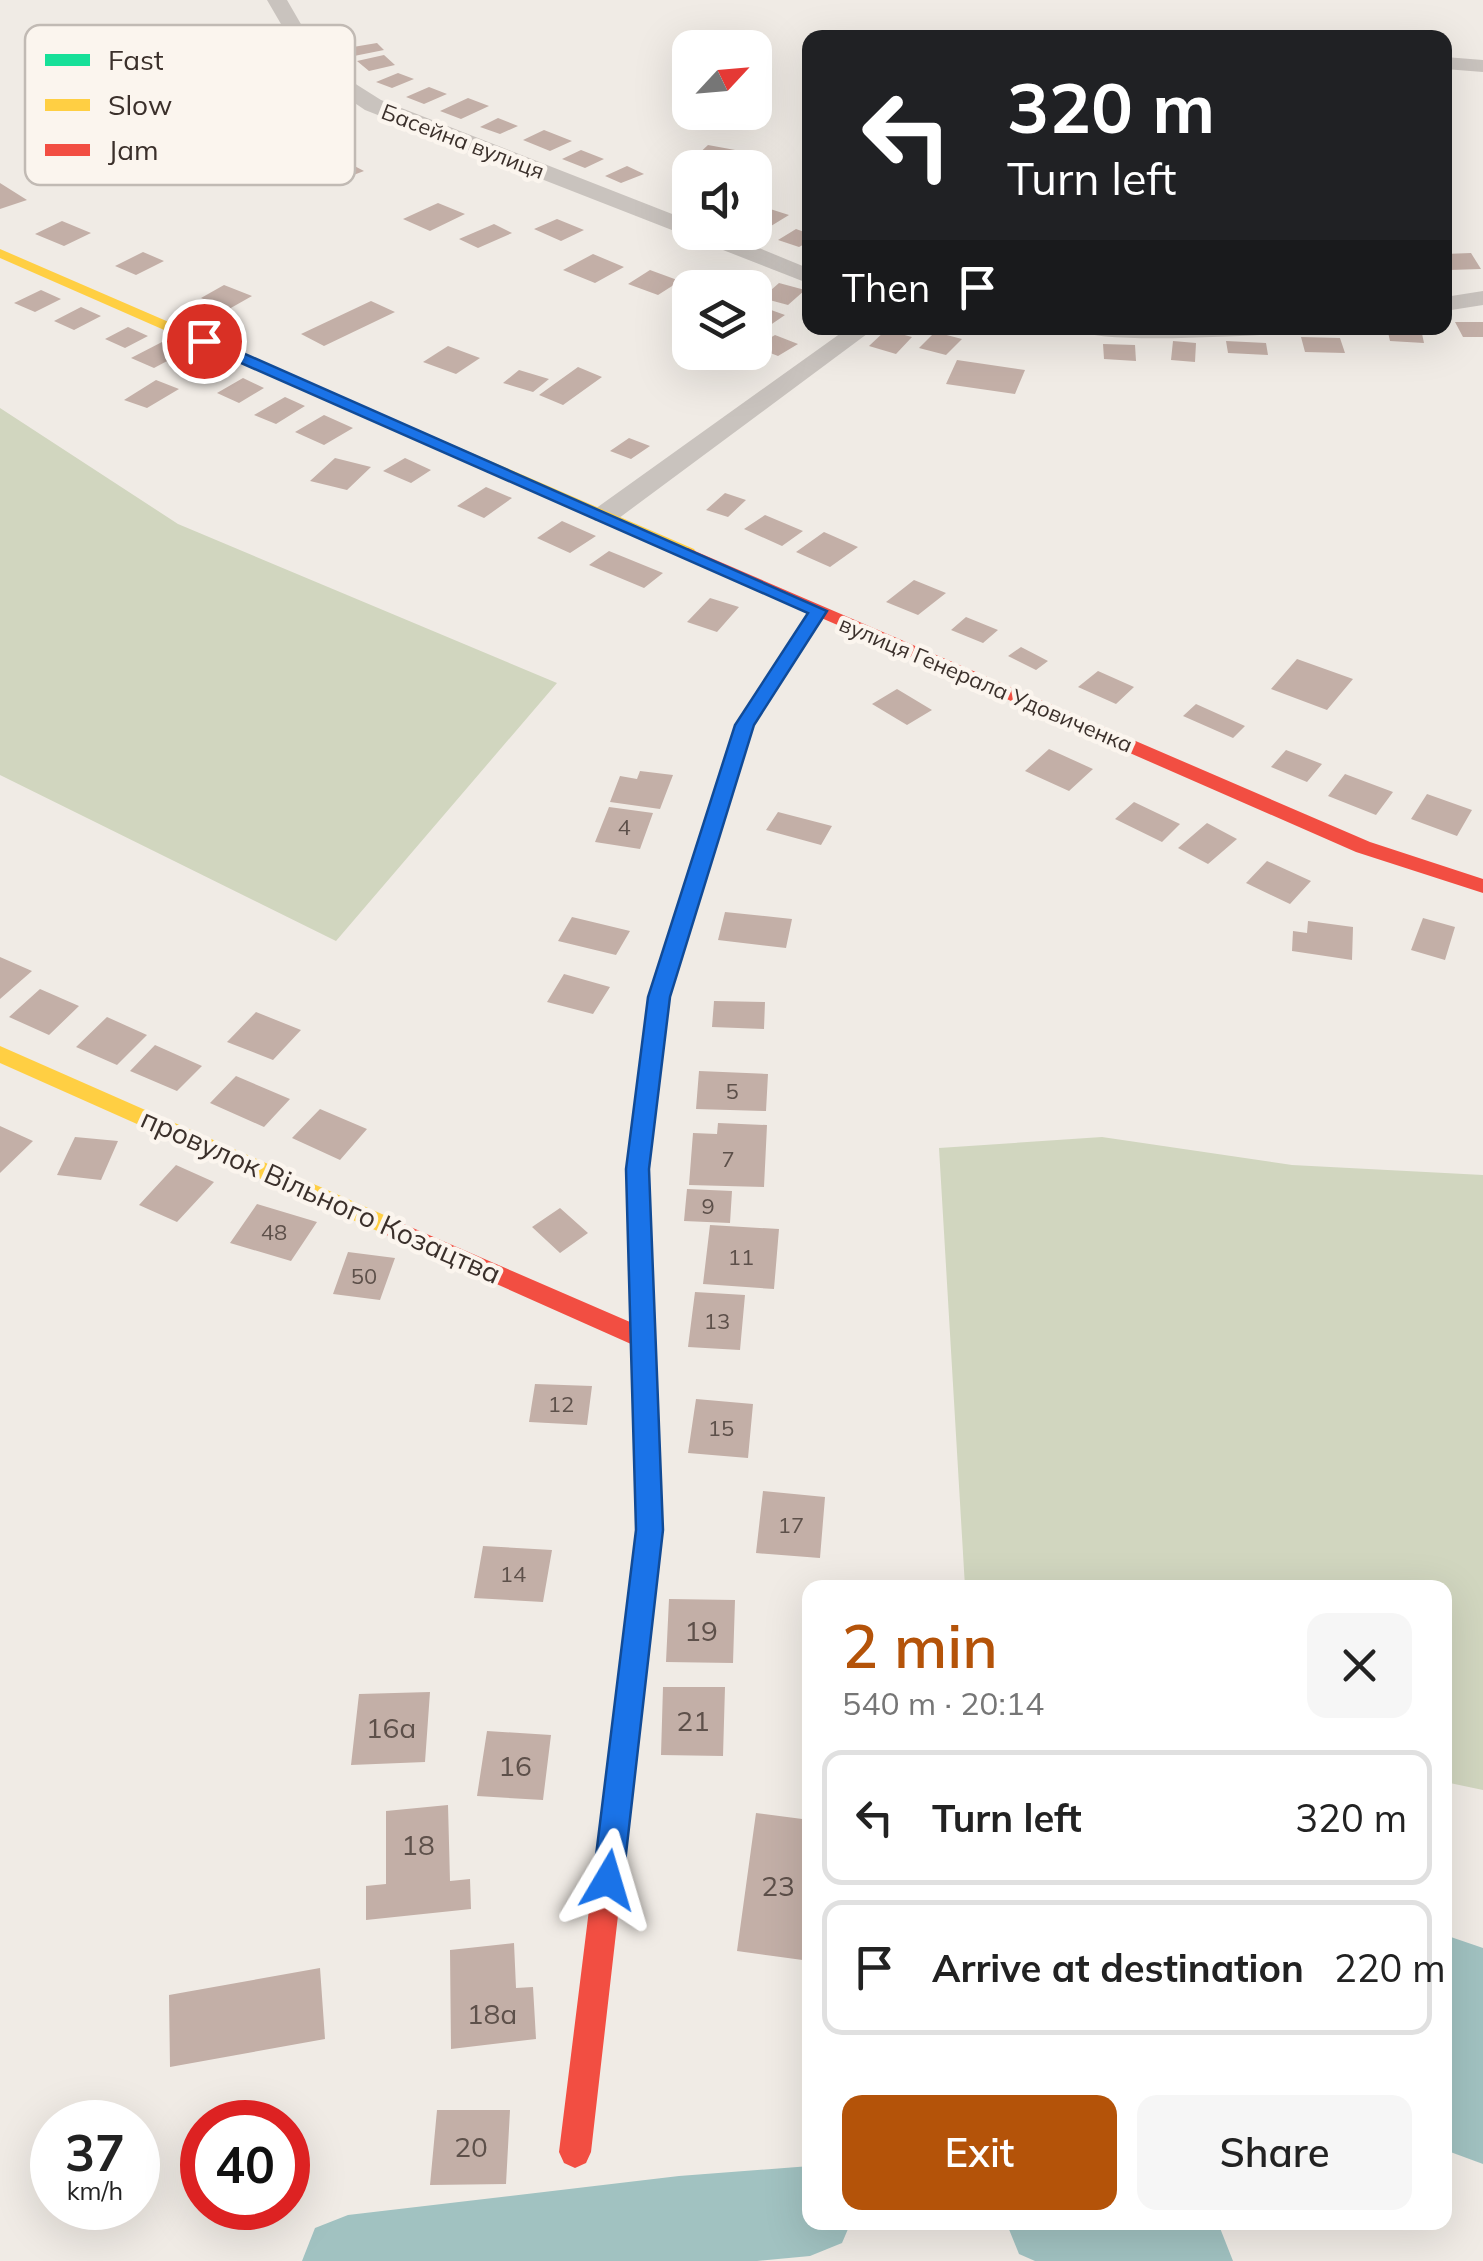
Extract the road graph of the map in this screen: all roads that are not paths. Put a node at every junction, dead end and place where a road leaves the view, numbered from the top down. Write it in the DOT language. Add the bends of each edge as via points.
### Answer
graph roads {
  1 [pos="278,0"];
  2 [pos="292,25"];
  3 [pos="1452,64"];
  4 [pos="1483,66"];
  5 [pos="355,93"];
  6 [pos="672,223"];
  7 [pos="744,250"];
  8 [pos="0,253"];
  9 [pos="802,273"];
  10 [pos="1483,298"];
  11 [pos="1452,303"];
  12 [pos="853,335"];
  13 [pos="604,514"];
  14 [pos="818,611"];
  15 [pos="1483,886"];
  16 [pos="0,1054"];
  17 [pos="642,1338"];
  18 [pos="575,2152"];
  1 -- 2 [label="street, Басейна вулиця"];
  3 -- 4 [label="street"];
  5 -- 6 [label="street, Басейна вулиця"];
  7 -- 9 [label="street"];
  8 -- 13 [label="street, вулиця Генерала Удовиченка"];
  10 -- 11 [label="street"];
  12 -- 13 [label="street"];
  13 -- 14 [label="street, вулиця Генерала Удовиченка"];
  14 -- 15 [label="street, вулиця Генерала Удовиченка" via="1363,847"];
  14 -- 17 [label="street" via="744,725 659,997 637,1169"];
  16 -- 17 [label="street, провулок Вільного Козацтва"];
  17 -- 18 [label="street" via="650,1530"];
}
